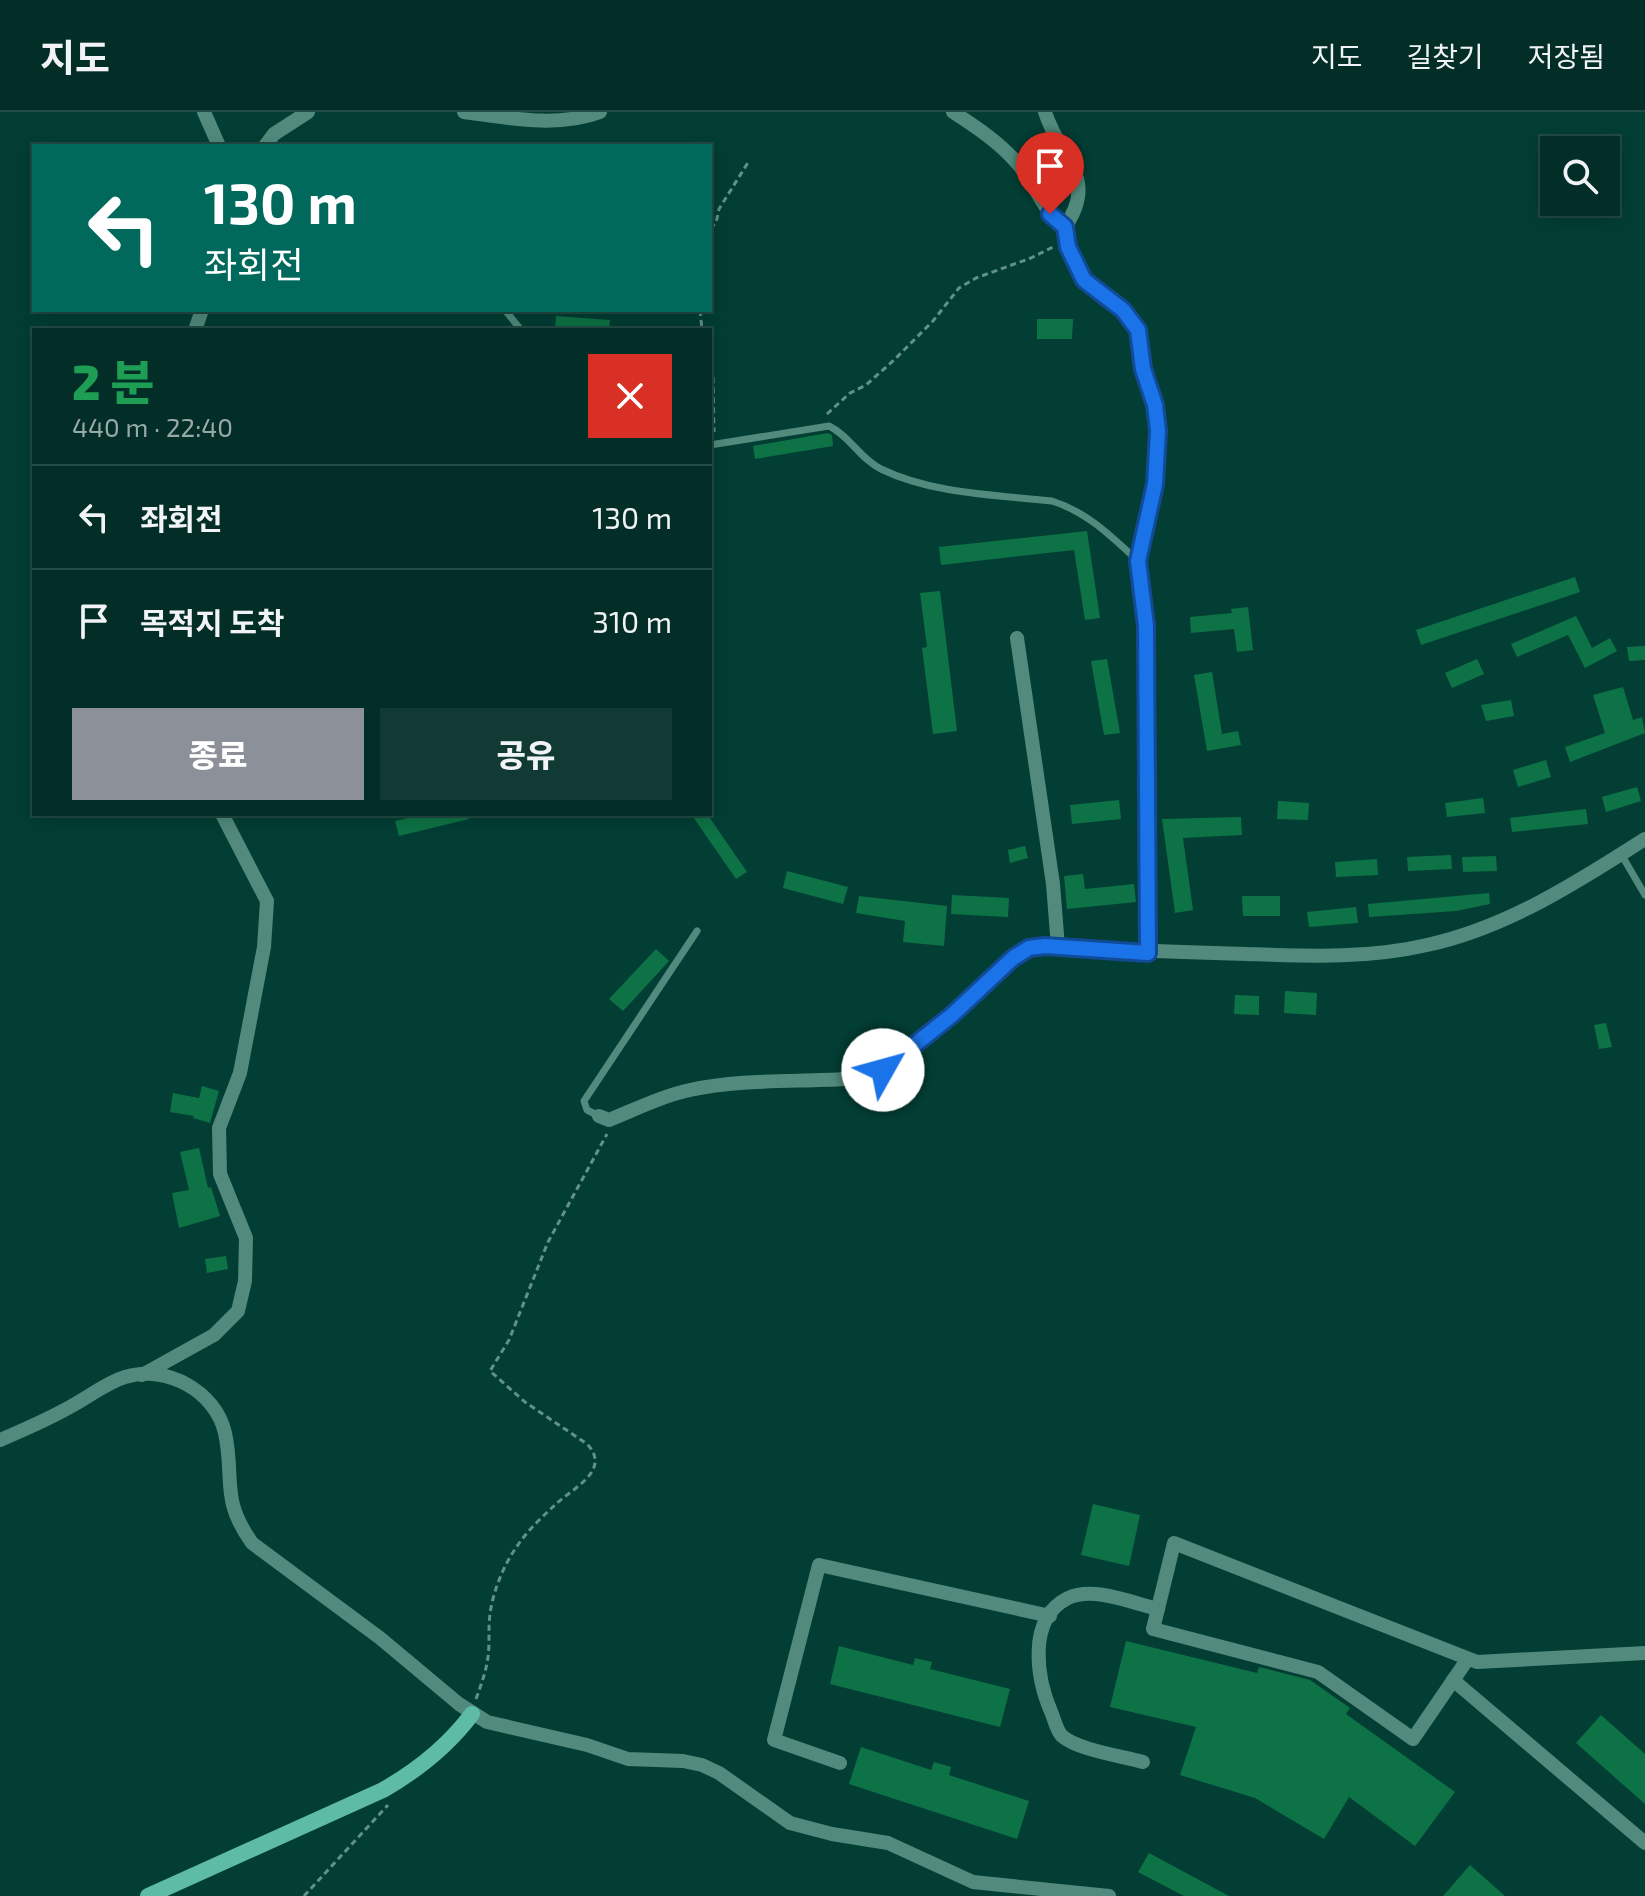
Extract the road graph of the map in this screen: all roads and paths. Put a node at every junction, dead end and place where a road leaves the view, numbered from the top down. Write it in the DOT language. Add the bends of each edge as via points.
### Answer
graph roads {
  1 [pos="204,112"];
  2 [pos="308,112"];
  3 [pos="464,112"];
  4 [pos="600,112"];
  5 [pos="953,112"];
  6 [pos="1045,112"];
  7 [pos="218,144"];
  8 [pos="266,144"];
  9 [pos="749,161"];
  10 [pos="712,226"];
  11 [pos="1065,230"];
  12 [pos="507,312"];
  13 [pos="519,328"];
  14 [pos="712,373"];
  15 [pos="813,429"];
  16 [pos="714,444"];
  17 [pos="1138,561"];
  18 [pos="1017,638"];
  19 [pos="223,816"];
  20 [pos="1645,839"];
  21 [pos="1621,854"];
  22 [pos="1645,895"];
  23 [pos="697,931"];
  24 [pos="1058,947"];
  25 [pos="1148,953"];
  26 [pos="623,1115"];
  27 [pos="599,1116"];
  28 [pos="142,1375"];
  29 [pos="0,1440"];
  30 [pos="1158,1609"];
  31 [pos="1050,1616"];
  32 [pos="1645,1653"];
  33 [pos="1467,1660"];
  34 [pos="1453,1680"];
  35 [pos="472,1714"];
  36 [pos="1143,1762"];
  37 [pos="840,1763"];
  38 [pos="393,1799"];
  39 [pos="1645,1843"];
  40 [pos="148,1896"];
  41 [pos="304,1896"];
  42 [pos="1109,1896"];
  1 -- 7 [label="street"];
  2 -- 8 [label="street"];
  3 -- 4 [label="street" via="564,120"];
  5 -- 11 [label="street" via="1017,163"];
  6 -- 11 [label="street" via="1081,190"];
  9 -- 10 [label="path"];
  11 -- 15 [label="path" via="1048,250 959,288 894,360"];
  11 -- 17 [label="street" via="1074,265 1084,280 1123,310 1138,330 1155,405 1155,484"];
  12 -- 13 [label="lane"];
  14 -- 16 [label="path"];
  15 -- 16 [label="lane"];
  15 -- 17 [label="lane" via="829,426 882,470 929,485 1071,507"];
  17 -- 25 [label="street" via="1146,626"];
  18 -- 24 [label="street"];
  19 -- 28 [label="street" via="267,901 264,947 240,1073 219,1128 220,1174 246,1238 245,1281 238,1311 214,1335"];
  20 -- 21 [label="street"];
  21 -- 22 [label="lane"];
  21 -- 25 [label="street" via="1520,911 1429,945 1338,957"];
  23 -- 27 [label="lane" via="584,1101 587,1110"];
  24 -- 25 [label="street"];
  24 -- 26 [label="street" via="1029,948 1013,958 883,1070 845,1079 690,1090"];
  26 -- 27 [label="street" via="609,1120"];
  26 -- 35 [label="path" via="596,1152 548,1242 509,1340 490,1371 587,1444 596,1458 583,1484 516,1546 502,1574 490,1612 489,1656"];
  28 -- 29 [label="street" via="116,1380"];
  28 -- 35 [label="street" via="169,1377 212,1402 225,1434 234,1511 252,1543"];
  30 -- 31 [label="street" via="1082,1594 1067,1599"];
  30 -- 33 [label="street" via="1174,1543"];
  30 -- 34 [label="street" via="1153,1629 1318,1672 1413,1739"];
  31 -- 36 [label="street" via="1038,1657 1045,1699 1060,1734 1072,1743"];
  31 -- 37 [label="street" via="819,1565 774,1740"];
  32 -- 33 [label="street"];
  33 -- 34 [label="street"];
  34 -- 39 [label="street"];
  35 -- 40 [label="street" via="456,1736 383,1790"];
  35 -- 42 [label="street" via="628,1759 702,1765 790,1823 888,1843 973,1882"];
  38 -- 41 [label="path"];
}
